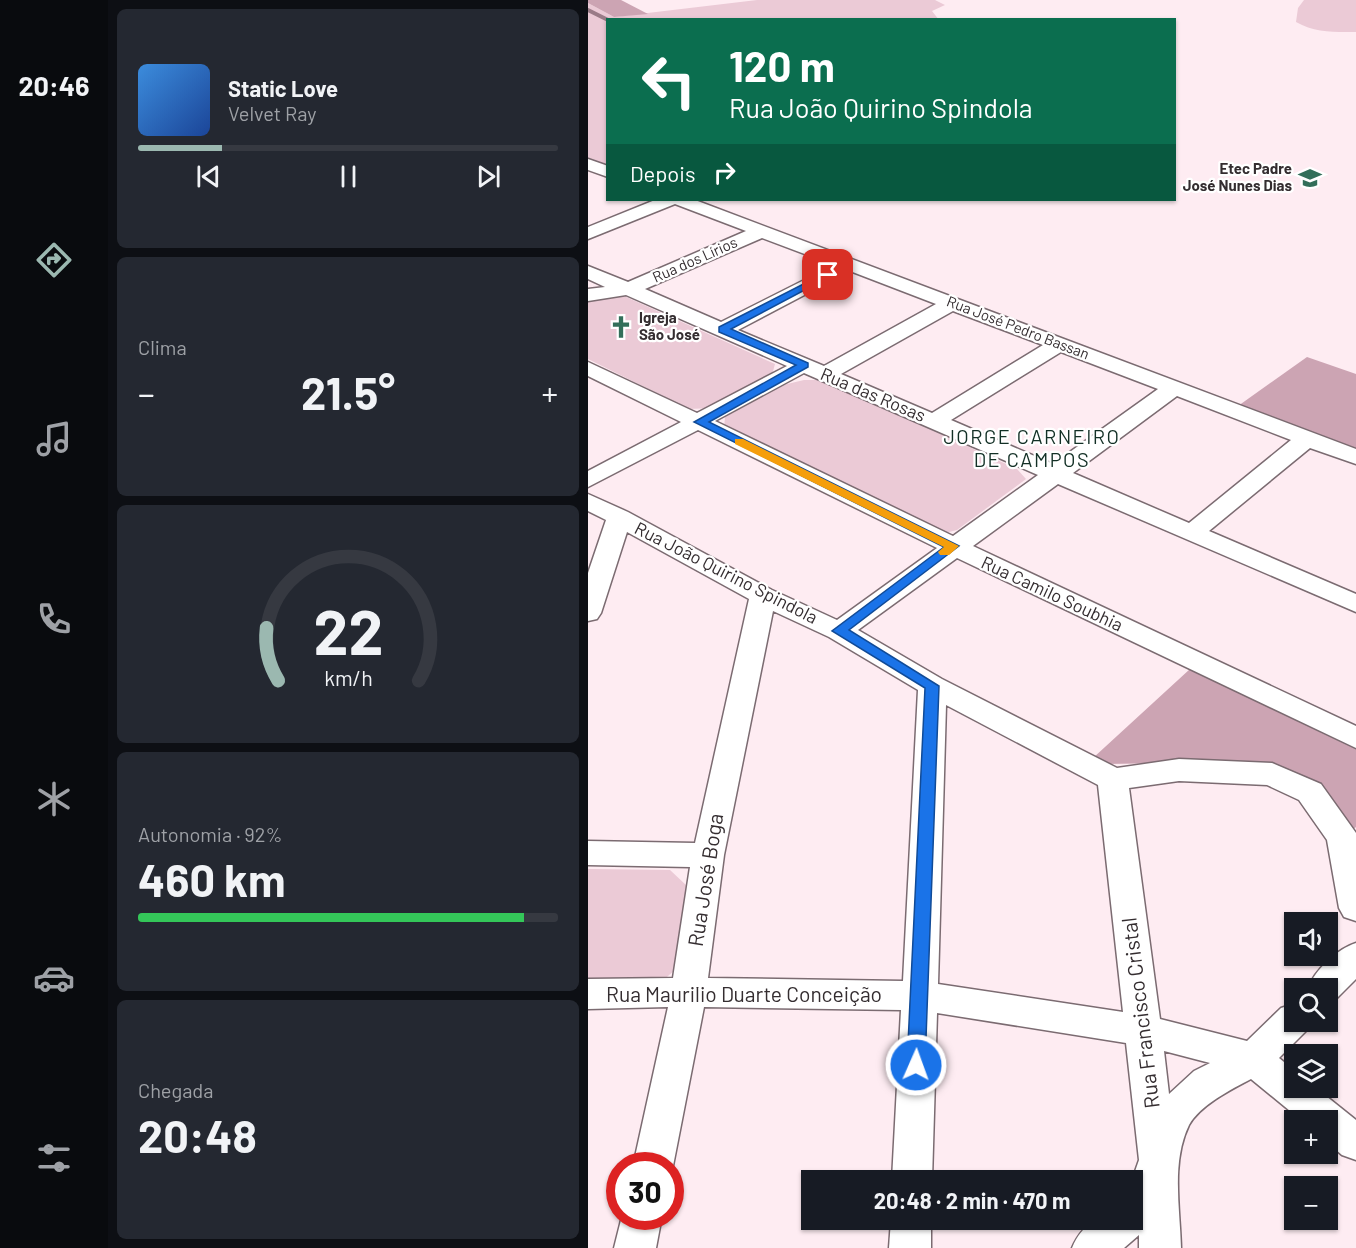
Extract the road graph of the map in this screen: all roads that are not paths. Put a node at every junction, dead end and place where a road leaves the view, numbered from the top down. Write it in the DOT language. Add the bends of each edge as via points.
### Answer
graph roads {
  1 [pos="667,201"];
  2 [pos="683,201"];
  3 [pos="762,231"];
  4 [pos="588,234"];
  5 [pos="850,264"];
  6 [pos="590,280"];
  7 [pos="629,289"];
  8 [pos="952,303"];
  9 [pos="722,330"];
  10 [pos="1060,344"];
  11 [pos="804,365"];
  12 [pos="588,368"];
  13 [pos="825,374"];
  14 [pos="1174,388"];
  15 [pos="934,421"];
  16 [pos="700,422"];
  17 [pos="1308,438"];
  18 [pos="1356,457"];
  19 [pos="1057,474"];
  20 [pos="588,480"];
  21 [pos="588,501"];
  22 [pos="619,517"];
  23 [pos="1191,534"];
  24 [pos="952,546"];
  25 [pos="763,596"];
  26 [pos="1352,596"];
  27 [pos="588,613"];
  28 [pos="839,631"];
  29 [pos="932,686"];
  30 [pos="1356,738"];
  31 [pos="1113,779"];
  32 [pos="588,853"];
  33 [pos="708,855"];
  34 [pos="1356,908"];
  35 [pos="1356,957"];
  36 [pos="1335,978"];
  37 [pos="689,992"];
  38 [pos="588,994"];
  39 [pos="918,996"];
  40 [pos="1284,1028"];
  41 [pos="1143,1030"];
  42 [pos="1254,1059"];
  43 [pos="1356,1143"];
  44 [pos="656,1152"];
  45 [pos="1159,1164"];
  46 [pos="912,1170"];
  47 [pos="1143,1206"];
  48 [pos="639,1230"];
  49 [pos="911,1230"];
  50 [pos="1115,1230"];
  51 [pos="635,1248"];
  52 [pos="910,1248"];
  53 [pos="1093,1248"];
  54 [pos="1160,1248"];
  1 -- 4 [label="street"];
  2 -- 3 [label="street, Rua José Pedro Bassan"];
  3 -- 5 [label="street, Rua José Pedro Bassan"];
  3 -- 7 [label="street, Rua dos Lírios"];
  5 -- 8 [label="street, Rua José Pedro Bassan"];
  5 -- 9 [label="street"];
  6 -- 7 [label="street, Rua das Rosas"];
  7 -- 9 [label="street, Rua das Rosas"];
  8 -- 10 [label="street, Rua José Pedro Bassan"];
  8 -- 13 [label="street"];
  9 -- 11 [label="street, Rua das Rosas"];
  10 -- 14 [label="street, Rua José Pedro Bassan"];
  10 -- 15 [label="street"];
  11 -- 13 [label="street, Rua das Rosas"];
  11 -- 16 [label="street"];
  12 -- 16 [label="street, Rua Camilo Soubhia"];
  13 -- 15 [label="street, Rua das Rosas"];
  14 -- 17 [label="street, Rua José Pedro Bassan"];
  14 -- 19 [label="street"];
  15 -- 19 [label="street, Rua das Rosas"];
  16 -- 20 [label="street"];
  16 -- 24 [label="street, Rua Camilo Soubhia"];
  17 -- 18 [label="street, Rua José Pedro Bassan"];
  17 -- 23 [label="street"];
  19 -- 23 [label="street, Rua das Rosas"];
  19 -- 24 [label="street"];
  21 -- 22 [label="street, Rua João Quirino Spindola"];
  22 -- 25 [label="street, Rua João Quirino Spindola"];
  22 -- 27 [label="street"];
  23 -- 26 [label="street, Rua das Rosas"];
  24 -- 28 [label="street"];
  24 -- 30 [label="street, Rua Camilo Soubhia"];
  25 -- 28 [label="street, Rua João Quirino Spindola"];
  25 -- 33 [label="street, Rua José Boga"];
  28 -- 29 [label="street, Rua João Quirino Spindola"];
  29 -- 31 [label="street, Rua João Quirino Spindola"];
  29 -- 39 [label="street"];
  31 -- 34 [label="street" via="1179,770 1272,774 1310,792 1343,838"];
  31 -- 41 [label="street, Rua Francisco Cristal"];
  32 -- 33 [label="street"];
  33 -- 37 [label="street, Rua José Boga"];
  35 -- 36 [label="street"];
  37 -- 38 [label="street, Rua Maurilio Duarte Conceição"];
  37 -- 39 [label="street, Rua Maurilio Duarte Conceição"];
  37 -- 44 [label="street, Rua José Boga"];
  39 -- 41 [label="street, Rua Maurilio Duarte Conceição"];
  39 -- 46 [label="street"];
  40 -- 42 [label="street"];
  41 -- 42 [label="street, Rua Maurilio Duarte Conceição"];
  41 -- 45 [label="street, Rua Francisco Cristal"];
  42 -- 43 [label="street"];
  42 -- 45 [label="street" via="1207,1083 1174,1114"];
  45 -- 47 [label="street"];
  45 -- 54 [label="street, Rua Francisco Cristal"];
  48 -- 51 [label="street"];
  49 -- 52 [label="street"];
  50 -- 53 [label="street"];
}
